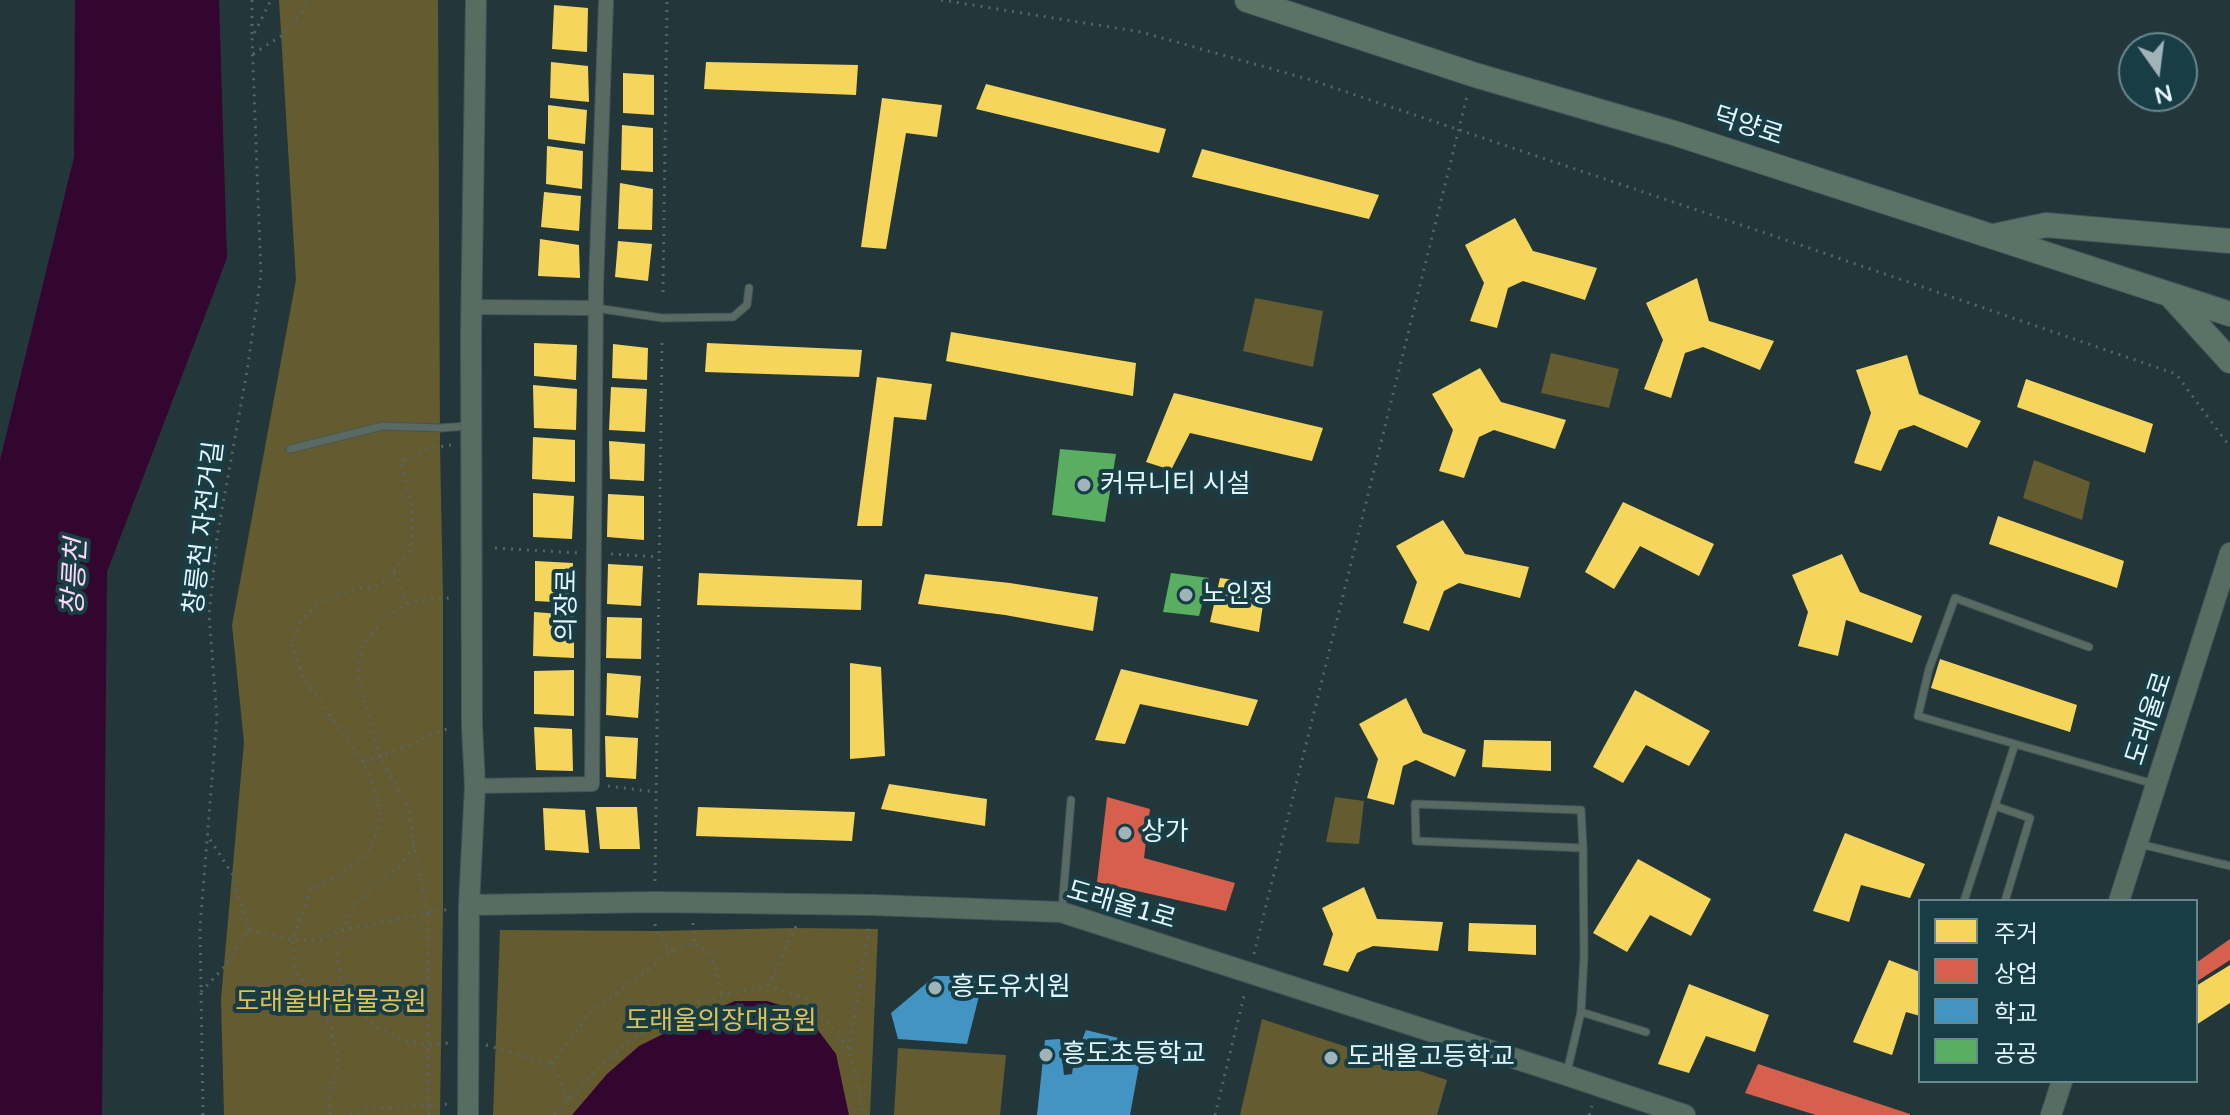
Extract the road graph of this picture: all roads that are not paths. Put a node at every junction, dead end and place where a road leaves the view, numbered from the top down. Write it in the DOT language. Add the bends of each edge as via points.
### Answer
graph roads {
  1 [pos="476,0"];
  2 [pos="1247,0"];
  3 [pos="606,2"];
  4 [pos="1992,236"];
  5 [pos="2230,241"];
  6 [pos="749,288"];
  7 [pos="2170,294"];
  8 [pos="473,307"];
  9 [pos="596,308"];
  10 [pos="2230,314"];
  11 [pos="2230,361"];
  12 [pos="471,426"];
  13 [pos="290,449"];
  14 [pos="2230,553"];
  15 [pos="2089,647"];
  16 [pos="2015,744"];
  17 [pos="2156,785"];
  18 [pos="475,786"];
  19 [pos="1071,800"];
  20 [pos="1995,806"];
  21 [pos="2138,844"];
  22 [pos="1583,848"];
  23 [pos="2230,866"];
  24 [pos="1965,899"];
  25 [pos="2006,899"];
  26 [pos="2120,899"];
  27 [pos="460,907"];
  28 [pos="1061,912"];
  29 [pos="1581,1012"];
  30 [pos="1646,1032"];
  31 [pos="1566,1075"];
  32 [pos="2061,1083"];
  33 [pos="468,1115"];
  34 [pos="1685,1115"];
  35 [pos="2051,1115"];
  1 -- 8 [label="street"];
  2 -- 4 [label="main road, 덕양로"];
  3 -- 9 [label="street, 의장로"];
  4 -- 5 [label="main road" via="2046,225"];
  4 -- 7 [label="main road, 덕양로"];
  6 -- 9 [label="lane" via="747,305 733,317 662,318"];
  7 -- 10 [label="main road, 덕양로"];
  7 -- 11 [label="main road"];
  8 -- 9 [label="street"];
  8 -- 12 [label="street"];
  9 -- 18 [label="street, 의장로" via="592,784"];
  12 -- 13 [label="lane" via="383,426"];
  12 -- 18 [label="street"];
  14 -- 17 [label="street, 도래울로"];
  15 -- 16 [label="lane" via="1955,598 1918,716"];
  16 -- 17 [label="lane"];
  16 -- 20 [label="lane"];
  17 -- 21 [label="street, 도래울로"];
  18 -- 27 [label="street"];
  19 -- 28 [label="lane"];
  20 -- 24 [label="lane"];
  20 -- 25 [label="lane" via="2030,818"];
  21 -- 23 [label="lane"];
  21 -- 26 [label="street, 도래울로"];
  22 -- 22 [label="lane" via="1581,810 1415,804 1416,841"];
  22 -- 29 [label="lane"];
  27 -- 28 [label="street, 도래울1로" via="655,902"];
  27 -- 33 [label="street"];
  28 -- 31 [label="street, 도래울1로"];
  29 -- 30 [label="lane"];
  29 -- 31 [label="lane"];
  31 -- 34 [label="street, 도래울1로"];
  32 -- 35 [label="street"];
}
